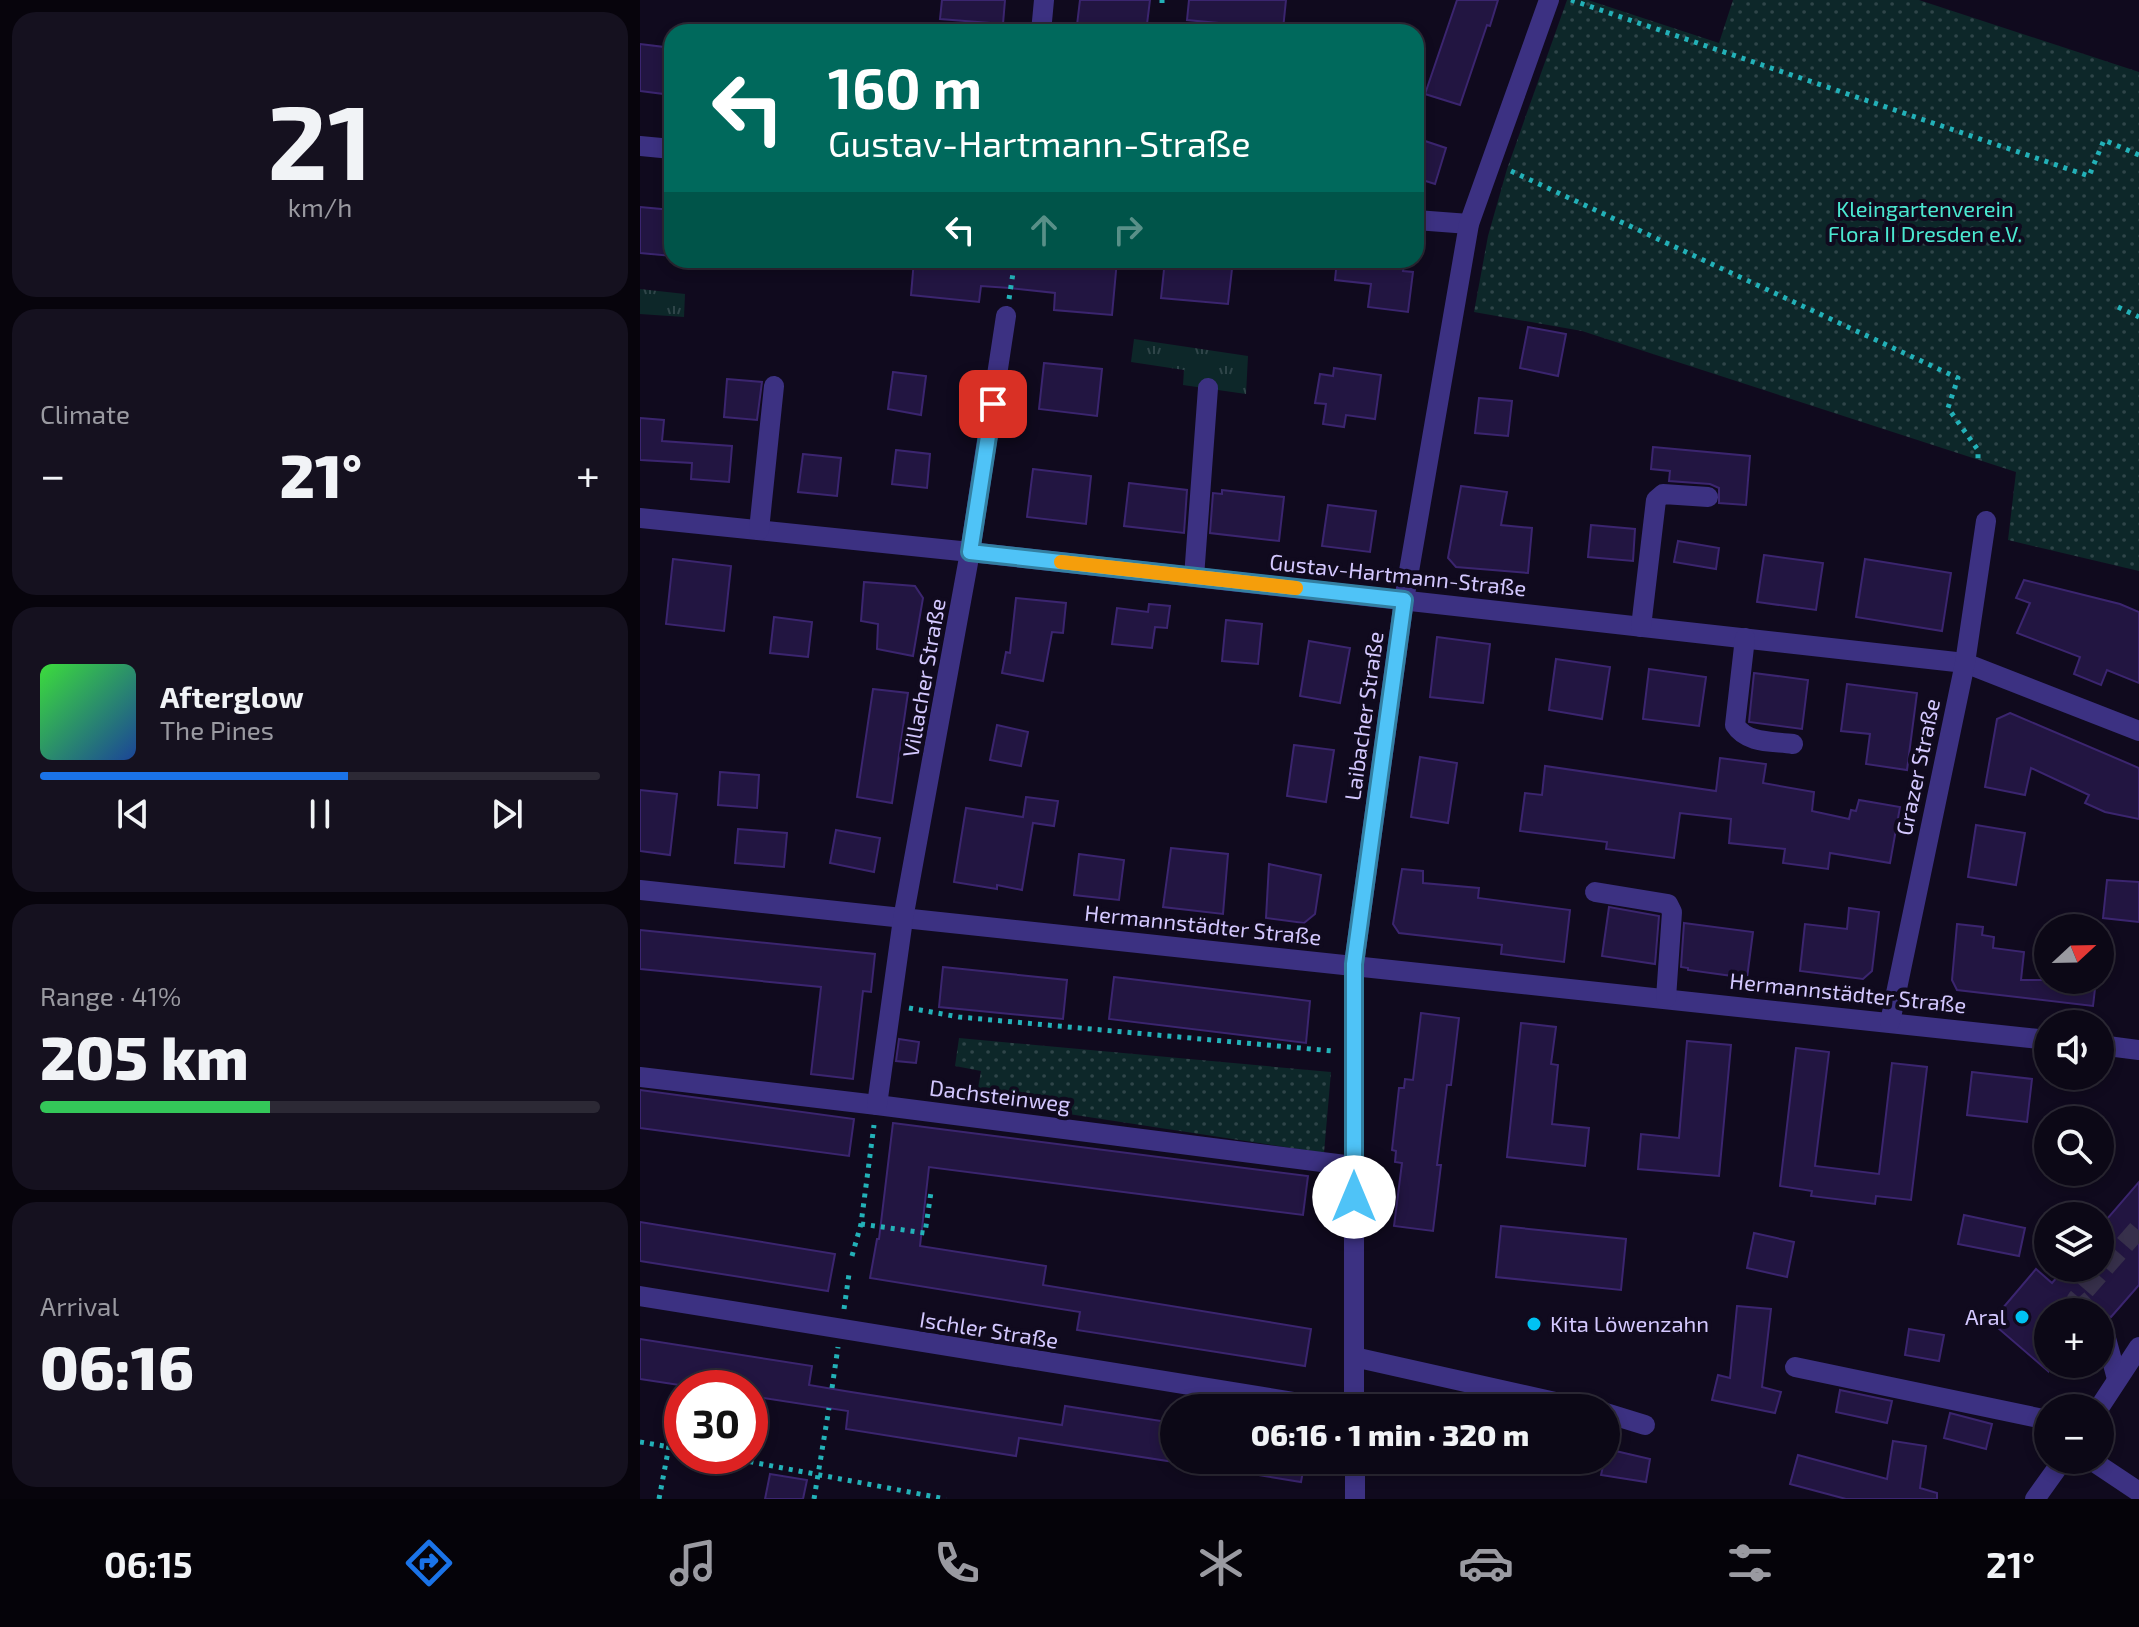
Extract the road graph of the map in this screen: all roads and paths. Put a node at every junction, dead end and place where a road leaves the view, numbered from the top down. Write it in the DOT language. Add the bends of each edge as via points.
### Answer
graph roads {
  1 [pos="1044,0"];
  2 [pos="1549,0"];
  3 [pos="1571,0"];
  4 [pos="1042,24"];
  5 [pos="640,146"];
  6 [pos="664,148"];
  7 [pos="2139,155"];
  8 [pos="1491,165"];
  9 [pos="1424,221"];
  10 [pos="1469,224"];
  11 [pos="1014,268"];
  12 [pos="2118,307"];
  13 [pos="1006,316"];
  14 [pos="2139,317"];
  15 [pos="774,386"];
  16 [pos="1208,388"];
  17 [pos="1978,460"];
  18 [pos="1708,497"];
  19 [pos="640,518"];
  20 [pos="1986,521"];
  21 [pos="759,530"];
  22 [pos="970,552"];
  23 [pos="1194,577"];
  24 [pos="1404,600"];
  25 [pos="1641,627"];
  26 [pos="1745,638"];
  27 [pos="1965,663"];
  28 [pos="2139,731"];
  29 [pos="1793,744"];
  30 [pos="640,890"];
  31 [pos="1595,892"];
  32 [pos="903,919"];
  33 [pos="1354,964"];
  34 [pos="1666,998"];
  35 [pos="891,1004"];
  36 [pos="1890,1022"];
  37 [pos="2034,1038"];
  38 [pos="2114,1047"];
  39 [pos="2139,1050"];
  40 [pos="1354,1053"];
  41 [pos="640,1077"];
  42 [pos="877,1105"];
  43 [pos="1353,1166"];
  44 [pos="931,1192"];
  45 [pos="861,1224"];
  46 [pos="852,1256"];
  47 [pos="849,1274"];
  48 [pos="640,1296"];
  49 [pos="840,1330"];
  50 [pos="2139,1347"];
  51 [pos="1354,1357"];
  52 [pos="1795,1367"];
  53 [pos="2114,1368"];
  54 [pos="2117,1379"];
  55 [pos="832,1388"];
  56 [pos="1243,1394"];
  57 [pos="1354,1394"];
  58 [pos="1519,1394"];
  59 [pos="2108,1394"];
  60 [pos="829,1408"];
  61 [pos="1620,1417"];
  62 [pos="2034,1417"];
  63 [pos="1645,1425"];
  64 [pos="640,1442"];
  65 [pos="664,1445"];
  66 [pos="768,1465"];
  67 [pos="664,1472"];
  68 [pos="1355,1474"];
  69 [pos="2053,1474"];
  70 [pos="2112,1474"];
  71 [pos="818,1475"];
  72 [pos="2139,1492"];
  73 [pos="659,1499"];
  74 [pos="814,1499"];
  75 [pos="946,1499"];
  76 [pos="1355,1499"];
  77 [pos="2035,1499"];
  1 -- 4 [label="street"];
  2 -- 8 [label="street, Laibacher Straße"];
  3 -- 7 [label="path" via="2089,176 2104,140"];
  5 -- 6 [label="street"];
  8 -- 10 [label="street, Laibacher Straße"];
  8 -- 17 [label="path" via="1958,378 1948,408 1978,450"];
  9 -- 10 [label="street"];
  10 -- 24 [label="street, Laibacher Straße"];
  11 -- 13 [label="path"];
  12 -- 14 [label="path"];
  13 -- 22 [label="street, Villacher Straße"];
  15 -- 21 [label="street"];
  16 -- 23 [label="street"];
  18 -- 25 [label="street" via="1663,494 1656,500"];
  19 -- 21 [label="street, Gustav-Hartmann-Straße"];
  20 -- 27 [label="street, Grazer Straße"];
  21 -- 22 [label="street, Gustav-Hartmann-Straße"];
  22 -- 23 [label="street, Gustav-Hartmann-Straße"];
  22 -- 32 [label="street, Villacher Straße"];
  23 -- 24 [label="street, Gustav-Hartmann-Straße"];
  24 -- 25 [label="street, Gustav-Hartmann-Straße"];
  24 -- 33 [label="street, Laibacher Straße"];
  25 -- 26 [label="street, Gustav-Hartmann-Straße"];
  26 -- 27 [label="street, Gustav-Hartmann-Straße"];
  26 -- 29 [label="street" via="1735,725 1749,738"];
  27 -- 28 [label="street, Gustav-Hartmann-Straße"];
  27 -- 36 [label="street, Grazer Straße"];
  30 -- 32 [label="street, Hermannstädter Straße"];
  31 -- 34 [label="street" via="1668,904 1672,912"];
  32 -- 33 [label="street, Hermannstädter Straße"];
  32 -- 35 [label="street, Villacher Straße"];
  33 -- 34 [label="street, Hermannstädter Straße"];
  33 -- 40 [label="street, Laibacher Straße"];
  34 -- 36 [label="street, Hermannstädter Straße"];
  35 -- 40 [label="path" via="959,1017"];
  35 -- 42 [label="street, Villacher Straße"];
  36 -- 37 [label="street, Hermannstädter Straße"];
  38 -- 39 [label="street"];
  40 -- 43 [label="street, Laibacher Straße"];
  41 -- 42 [label="street, Dachsteinweg"];
  42 -- 43 [label="street, Dachsteinweg"];
  42 -- 45 [label="path"];
  43 -- 51 [label="street, Laibacher Straße"];
  44 -- 45 [label="path" via="925,1233"];
  45 -- 46 [label="path"];
  47 -- 49 [label="path"];
  48 -- 49 [label="street, Ischler Straße"];
  49 -- 55 [label="path"];
  49 -- 56 [label="street, Ischler Straße"];
  50 -- 54 [label="street"];
  51 -- 57 [label="street, Laibacher Straße"];
  51 -- 58 [label="street"];
  52 -- 62 [label="street"];
  53 -- 54 [label="street"];
  54 -- 59 [label="street"];
  60 -- 71 [label="path"];
  61 -- 63 [label="street"];
  64 -- 65 [label="path"];
  66 -- 71 [label="path"];
  67 -- 73 [label="path"];
  68 -- 76 [label="street"];
  69 -- 77 [label="street"];
  70 -- 72 [label="street"];
  71 -- 74 [label="path"];
  71 -- 75 [label="path"];
}
